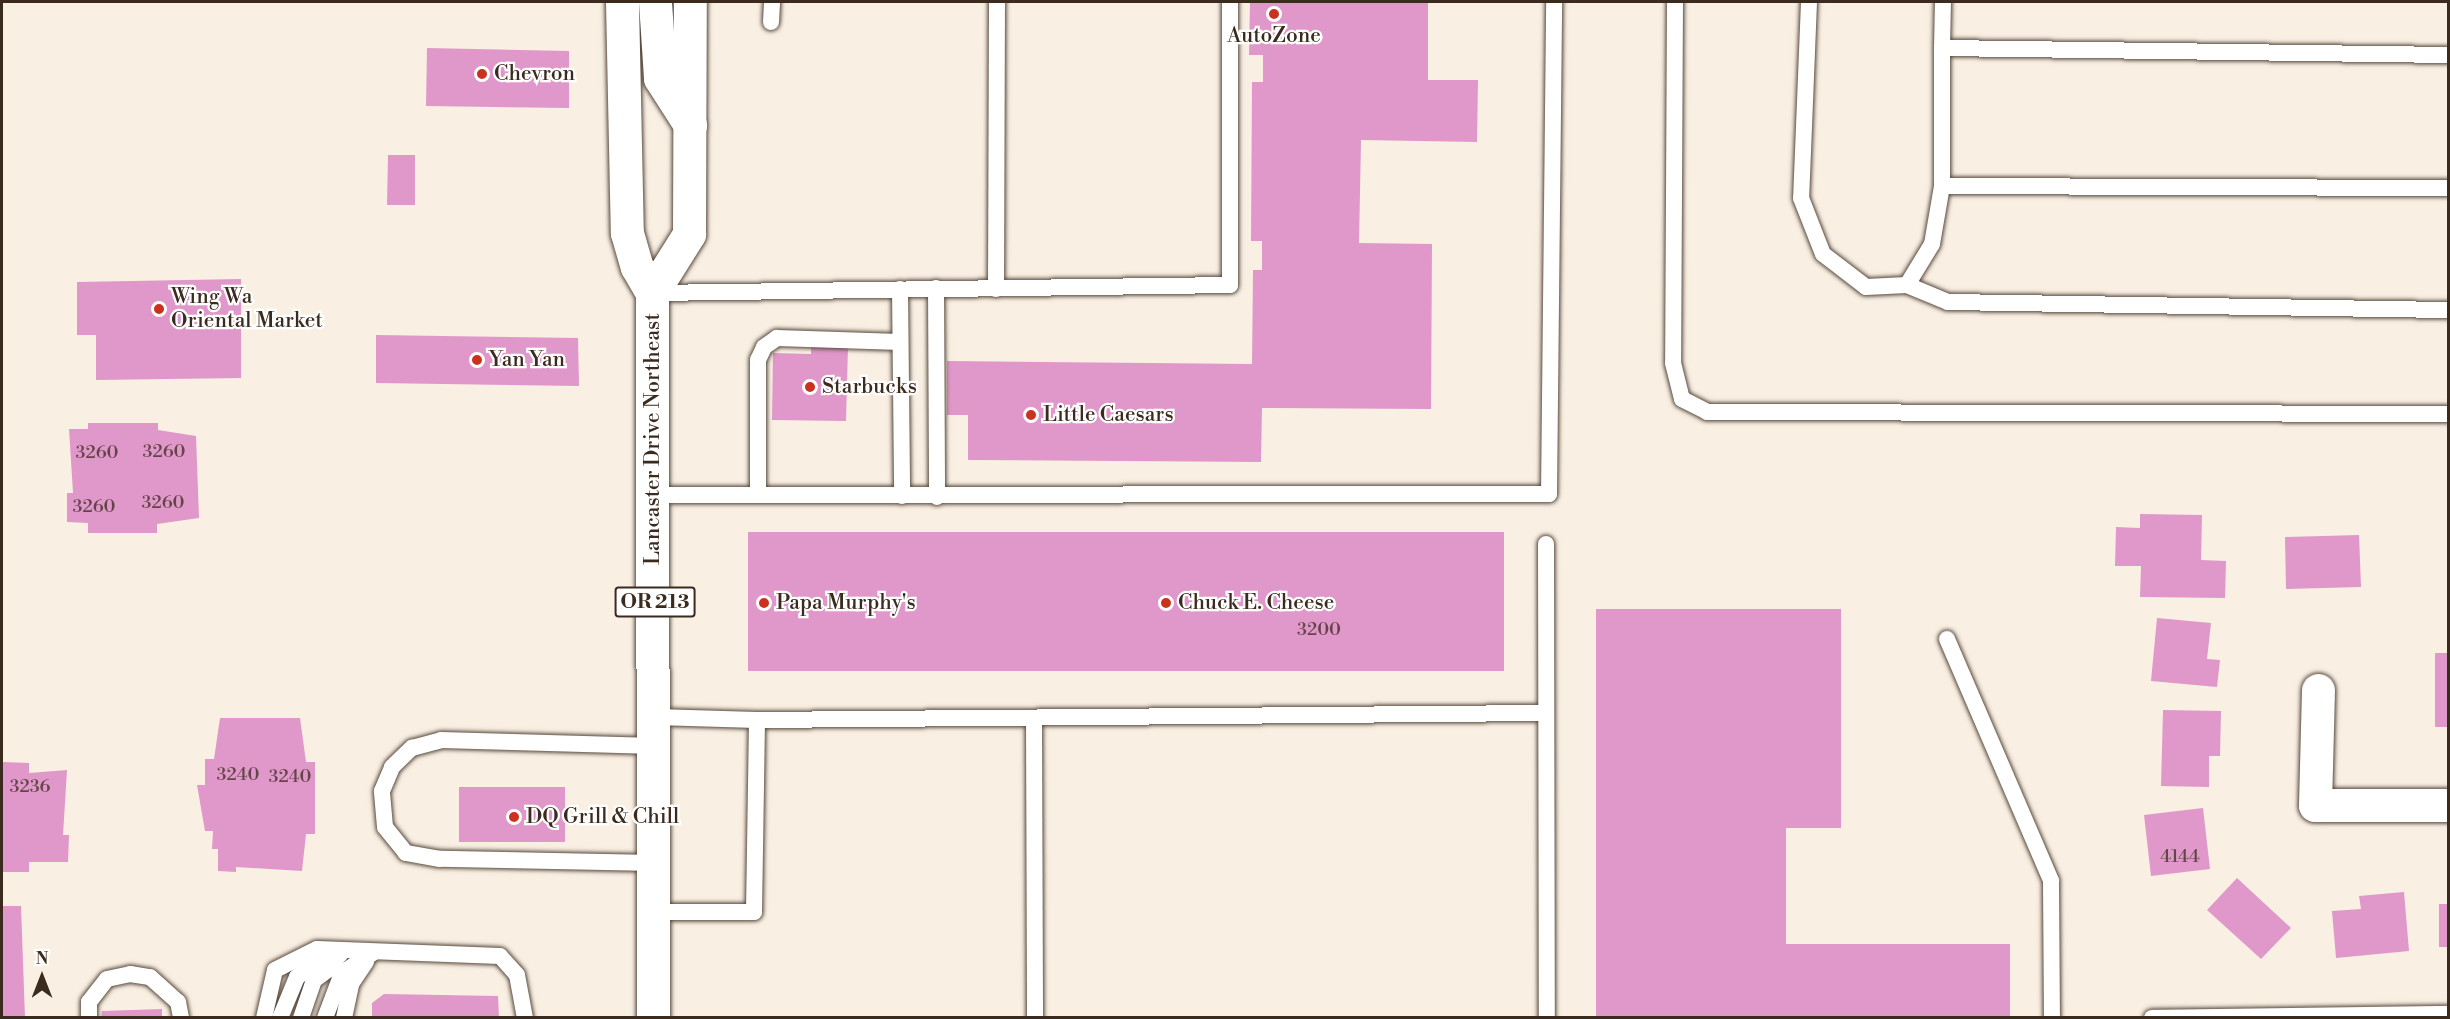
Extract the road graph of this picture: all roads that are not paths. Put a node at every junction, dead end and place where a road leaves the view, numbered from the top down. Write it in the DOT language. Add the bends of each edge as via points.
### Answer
graph roads {
  1 [pos="622,2"];
  2 [pos="655,2"];
  3 [pos="690,2"];
  4 [pos="772,2"];
  5 [pos="998,2"];
  6 [pos="1230,2"];
  7 [pos="1554,2"];
  8 [pos="1676,2"];
  9 [pos="1809,2"];
  10 [pos="1943,2"];
  11 [pos="771,22"];
  12 [pos="1942,48"];
  13 [pos="2448,55"];
  14 [pos="690,125"];
  15 [pos="1942,186"];
  16 [pos="2448,188"];
  17 [pos="1907,285"];
  18 [pos="936,288"];
  19 [pos="900,289"];
  20 [pos="996,289"];
  21 [pos="652,293"];
  22 [pos="2448,310"];
  23 [pos="900,342"];
  24 [pos="2448,414"];
  25 [pos="758,494"];
  26 [pos="650,495"];
  27 [pos="902,496"];
  28 [pos="937,497"];
  29 [pos="1546,544"];
  30 [pos="1947,639"];
  31 [pos="2318,690"];
  32 [pos="1546,713"];
  33 [pos="1034,717"];
  34 [pos="756,720"];
  35 [pos="655,731"];
  36 [pos="2448,805"];
  37 [pos="655,863"];
  38 [pos="654,912"];
  39 [pos="374,952"];
  40 [pos="2448,1014"];
  41 [pos="89,1017"];
  42 [pos="181,1017"];
  43 [pos="264,1017"];
  44 [pos="280,1017"];
  45 [pos="302,1017"];
  46 [pos="325,1017"];
  47 [pos="344,1017"];
  48 [pos="525,1017"];
  49 [pos="653,1017"];
  50 [pos="1035,1017"];
  51 [pos="1547,1017"];
  52 [pos="2052,1017"];
  53 [pos="2152,1017"];
  1 -- 21 [label="main road, Lancaster Drive Northeast" via="627,233 637,267"];
  2 -- 14 [label="main road" via="660,78"];
  3 -- 14 [label="main road, Lancaster Drive Northeast"];
  4 -- 11 [label="lane"];
  5 -- 20 [label="lane"];
  6 -- 20 [label="lane" via="1230,285"];
  7 -- 28 [label="lane" via="1549,494"];
  8 -- 24 [label="lane" via="1673,363 1682,399 1707,412"];
  9 -- 17 [label="lane" via="1802,198 1823,254 1866,287"];
  10 -- 12 [label="lane"];
  12 -- 13 [label="lane"];
  12 -- 15 [label="lane"];
  14 -- 21 [label="main road, Lancaster Drive Northeast" via="689,234"];
  15 -- 16 [label="lane"];
  15 -- 17 [label="lane" via="1932,244"];
  17 -- 22 [label="lane" via="1948,302"];
  18 -- 19 [label="lane"];
  18 -- 20 [label="lane"];
  18 -- 28 [label="lane"];
  19 -- 21 [label="lane"];
  19 -- 23 [label="lane"];
  21 -- 26 [label="main road, Lancaster Drive Northeast / OR 213"];
  23 -- 25 [label="lane" via="777,338 764,347 758,360"];
  23 -- 27 [label="lane"];
  25 -- 26 [label="lane"];
  25 -- 27 [label="lane"];
  26 -- 35 [label="main road, Lancaster Drive Northeast / OR 213"];
  27 -- 28 [label="lane"];
  29 -- 32 [label="lane"];
  30 -- 52 [label="lane" via="2051,881"];
  31 -- 36 [label="main road" via="2315,805"];
  32 -- 33 [label="lane"];
  32 -- 51 [label="lane"];
  33 -- 34 [label="lane"];
  33 -- 50 [label="lane"];
  34 -- 35 [label="lane"];
  34 -- 38 [label="lane" via="753,912"];
  35 -- 37 [label="main road, Lancaster Drive Northeast / OR 213"];
  35 -- 37 [label="lane" via="441,740 412,748 392,767 382,791 385,827 406,853 440,859"];
  37 -- 38 [label="main road, Lancaster Drive Northeast / OR 213"];
  38 -- 49 [label="main road, Lancaster Drive Northeast / OR 213"];
  39 -- 43 [label="lane" via="317,949 275,970"];
  39 -- 44 [label="lane" via="325,957 297,978"];
  39 -- 45 [label="lane" via="331,965 314,980"];
  39 -- 46 [label="lane" via="342,973"];
  39 -- 47 [label="lane" via="351,984"];
  39 -- 48 [label="lane" via="500,956 517,975"];
  40 -- 53 [label="lane"];
  41 -- 42 [label="lane" via="89,1002 107,979 130,974 150,978 178,1002"];
}
